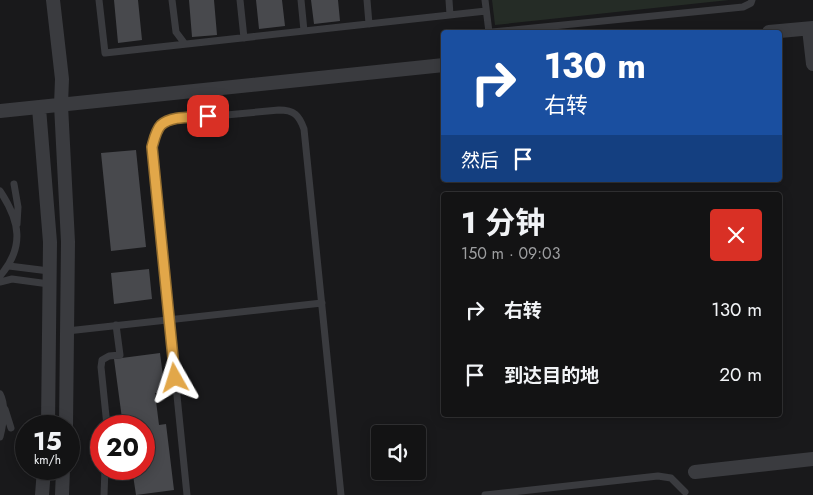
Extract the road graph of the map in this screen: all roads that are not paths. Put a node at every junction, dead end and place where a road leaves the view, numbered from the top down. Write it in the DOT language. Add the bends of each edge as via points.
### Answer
graph roads {
  1 [pos="53,0"];
  2 [pos="99,0"];
  3 [pos="172,0"];
  4 [pos="240,0"];
  5 [pos="300,0"];
  6 [pos="366,0"];
  7 [pos="449,0"];
  8 [pos="485,0"];
  9 [pos="752,0"];
  10 [pos="486,11"];
  11 [pos="450,15"];
  12 [pos="369,24"];
  13 [pos="811,28"];
  14 [pos="491,30"];
  15 [pos="511,30"];
  16 [pos="304,31"];
  17 [pos="782,31"];
  18 [pos="244,38"];
  19 [pos="185,44"];
  20 [pos="813,64"];
  21 [pos="441,65"];
  22 [pos="61,106"];
  23 [pos="39,108"];
  24 [pos="0,111"];
  25 [pos="14,184"];
  26 [pos="0,191"];
  27 [pos="17,232"];
  28 [pos="9,266"];
  29 [pos="0,276"];
  30 [pos="50,278"];
  31 [pos="0,282"];
  32 [pos="322,303"];
  33 [pos="169,320"];
  34 [pos="116,325"];
  35 [pos="67,330"];
  36 [pos="1,397"];
  37 [pos="48,415"];
  38 [pos="66,415"];
  39 [pos="105,415"];
  40 [pos="11,428"];
  41 [pos="0,437"];
  42 [pos="813,459"];
  43 [pos="695,472"];
  44 [pos="43,480"];
  45 [pos="63,480"];
  46 [pos="105,480"];
  47 [pos="685,492"];
  48 [pos="42,495"];
  49 [pos="62,495"];
  50 [pos="104,495"];
  51 [pos="187,495"];
  52 [pos="341,495"];
  53 [pos="485,495"];
  1 -- 22 [label="street" via="62,79"];
  2 -- 19 [label="lane" via="105,53"];
  3 -- 19 [label="lane" via="176,32"];
  4 -- 18 [label="lane"];
  5 -- 16 [label="lane"];
  6 -- 12 [label="lane"];
  7 -- 11 [label="lane"];
  8 -- 10 [label="lane"];
  9 -- 15 [label="lane" via="743,7"];
  10 -- 11 [label="lane"];
  10 -- 14 [label="lane"];
  11 -- 12 [label="lane"];
  12 -- 16 [label="lane"];
  13 -- 17 [label="street"];
  13 -- 20 [label="street"];
  16 -- 18 [label="lane"];
  18 -- 19 [label="lane"];
  21 -- 22 [label="street"];
  22 -- 23 [label="street"];
  22 -- 35 [label="street" via="68,242"];
  23 -- 24 [label="street"];
  23 -- 30 [label="street"];
  25 -- 27 [label="lane" via="18,207"];
  26 -- 27 [label="lane" via="10,207"];
  27 -- 28 [label="lane" via="17,247"];
  28 -- 29 [label="lane"];
  28 -- 30 [label="lane"];
  30 -- 31 [label="lane"];
  30 -- 37 [label="street"];
  32 -- 33 [label="lane"];
  32 -- 33 [label="lane" via="304,128 300,117 290,110 279,110 172,120 161,125 152,147"];
  32 -- 52 [label="lane"];
  33 -- 34 [label="lane"];
  33 -- 51 [label="lane"];
  34 -- 35 [label="lane"];
  34 -- 39 [label="lane" via="120,355 102,360 101,367"];
  35 -- 38 [label="street"];
  36 -- 40 [label="lane"];
  36 -- 41 [label="lane" via="3,426"];
  42 -- 43 [label="street"];
  44 -- 48 [label="street"];
  45 -- 49 [label="street"];
  46 -- 50 [label="lane"];
  47 -- 53 [label="lane" via="671,478 658,476"];
}
